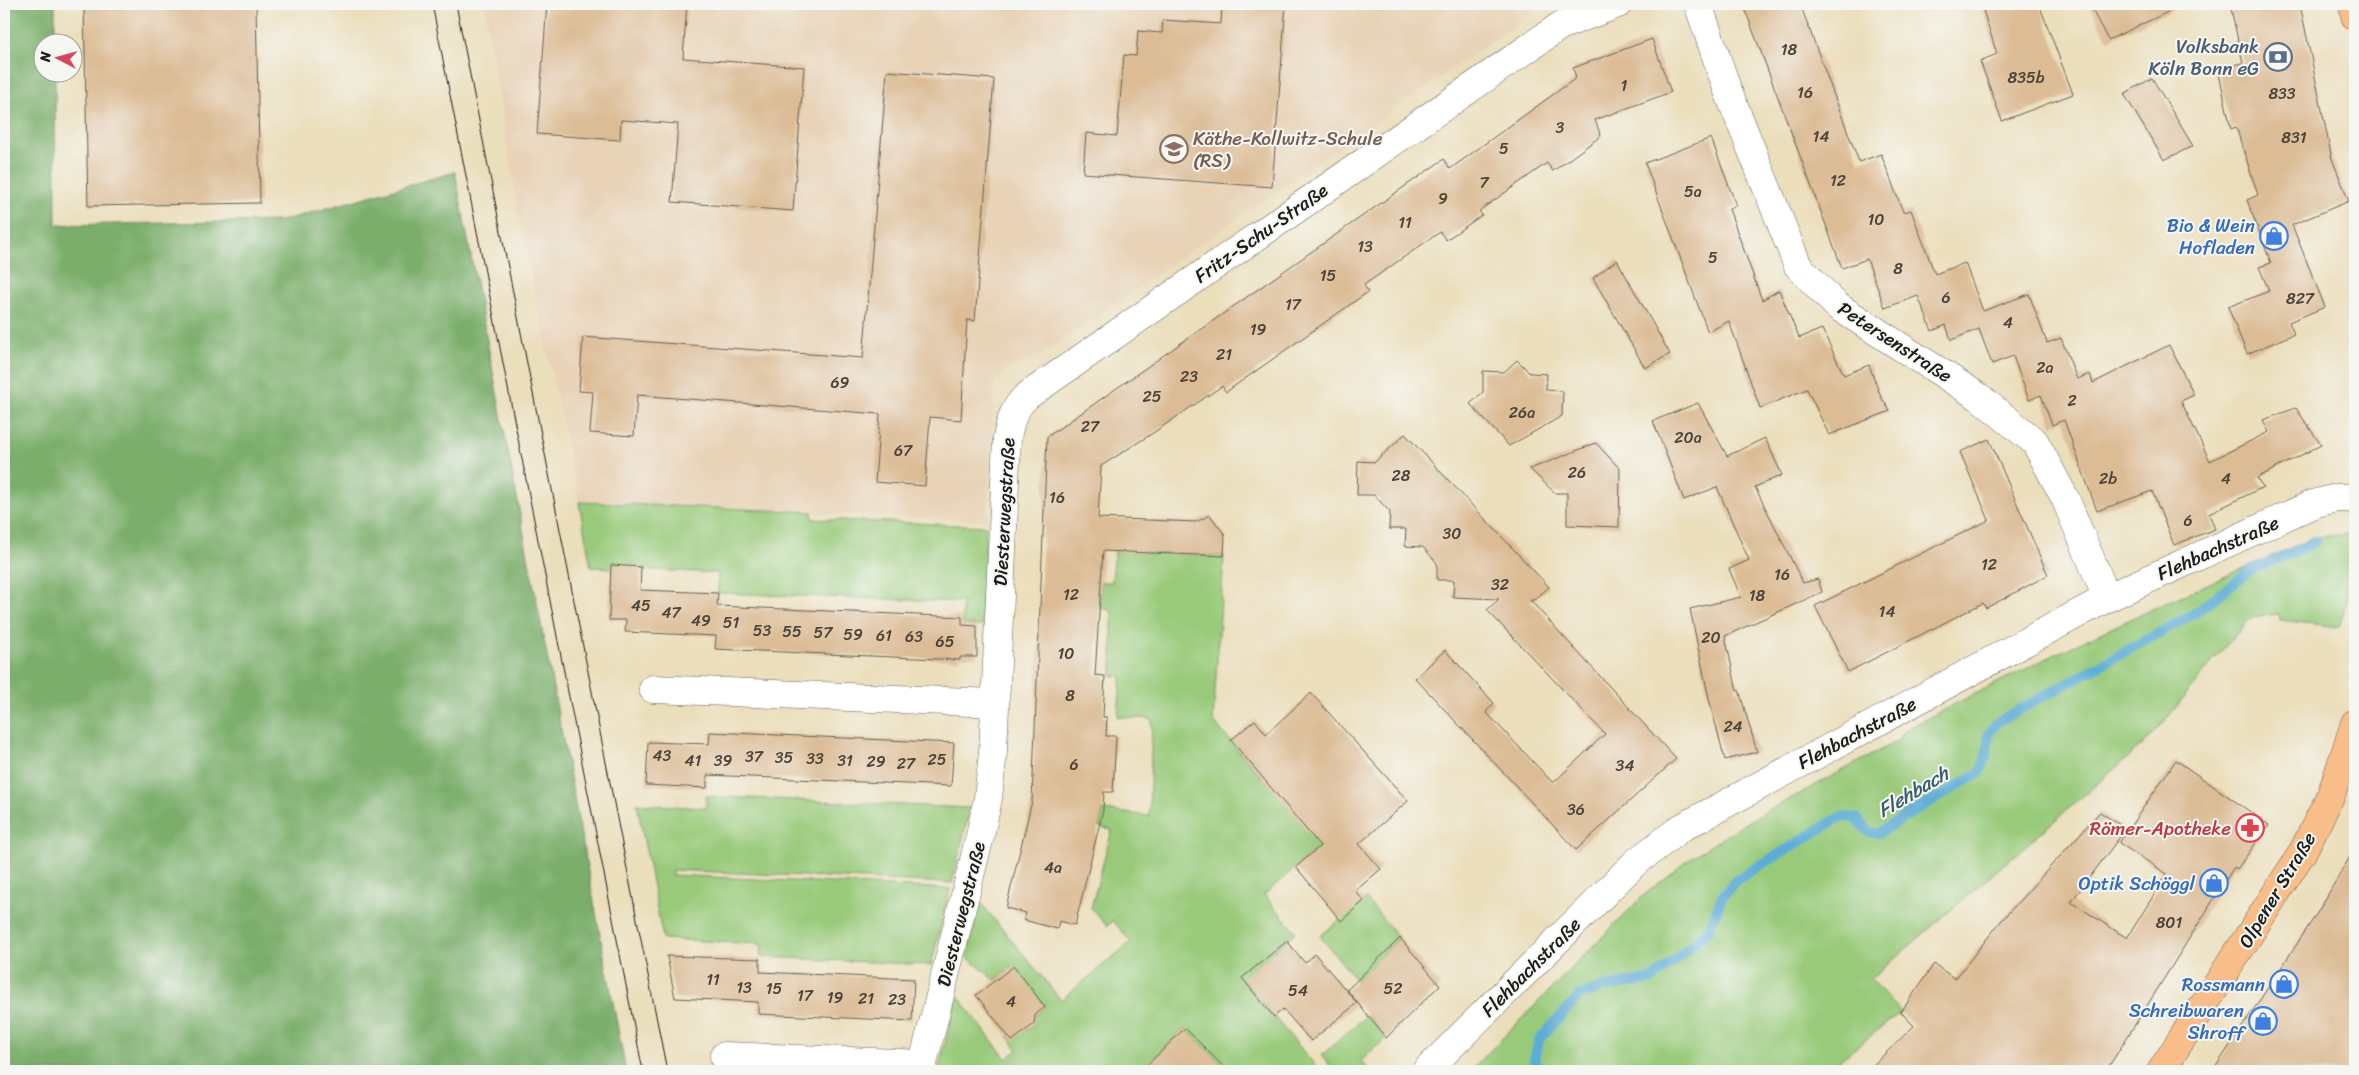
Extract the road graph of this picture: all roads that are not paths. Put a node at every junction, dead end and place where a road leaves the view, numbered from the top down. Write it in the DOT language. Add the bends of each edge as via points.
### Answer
graph roads {
  1 [pos="1618,4"];
  2 [pos="1698,4"];
  3 [pos="2353,4"];
  4 [pos="2355,16"];
  5 [pos="1084,356"];
  6 [pos="2355,498"];
  7 [pos="2107,598"];
  8 [pos="653,689"];
  9 [pos="995,703"];
  10 [pos="2355,723"];
  11 [pos="724,1056"];
  12 [pos="922,1068"];
  13 [pos="1426,1071"];
  14 [pos="2161,1071"];
  1 -- 5 [label="street, Fritz-Schu-Straße" via="1560,26"];
  2 -- 7 [label="street, Petersenstraße" via="1728,91 1798,266 1837,306 1979,397 2036,442 2065,498"];
  3 -- 4 [label="main road"];
  5 -- 9 [label="street, Diesterwegstraße" via="1027,396 1011,420 1007,438"];
  6 -- 7 [label="street, Flehbachstraße" via="2336,498 2313,504"];
  7 -- 13 [label="street, Flehbachstraße" via="1681,828 1635,863"];
  8 -- 9 [label="street"];
  9 -- 12 [label="street, Diesterwegstraße" via="988,798 964,909"];
  10 -- 14 [label="main road, Olpener Straße" via="2331,795 2302,853"];
  11 -- 12 [label="street, Diesterwegstraße"];
}
